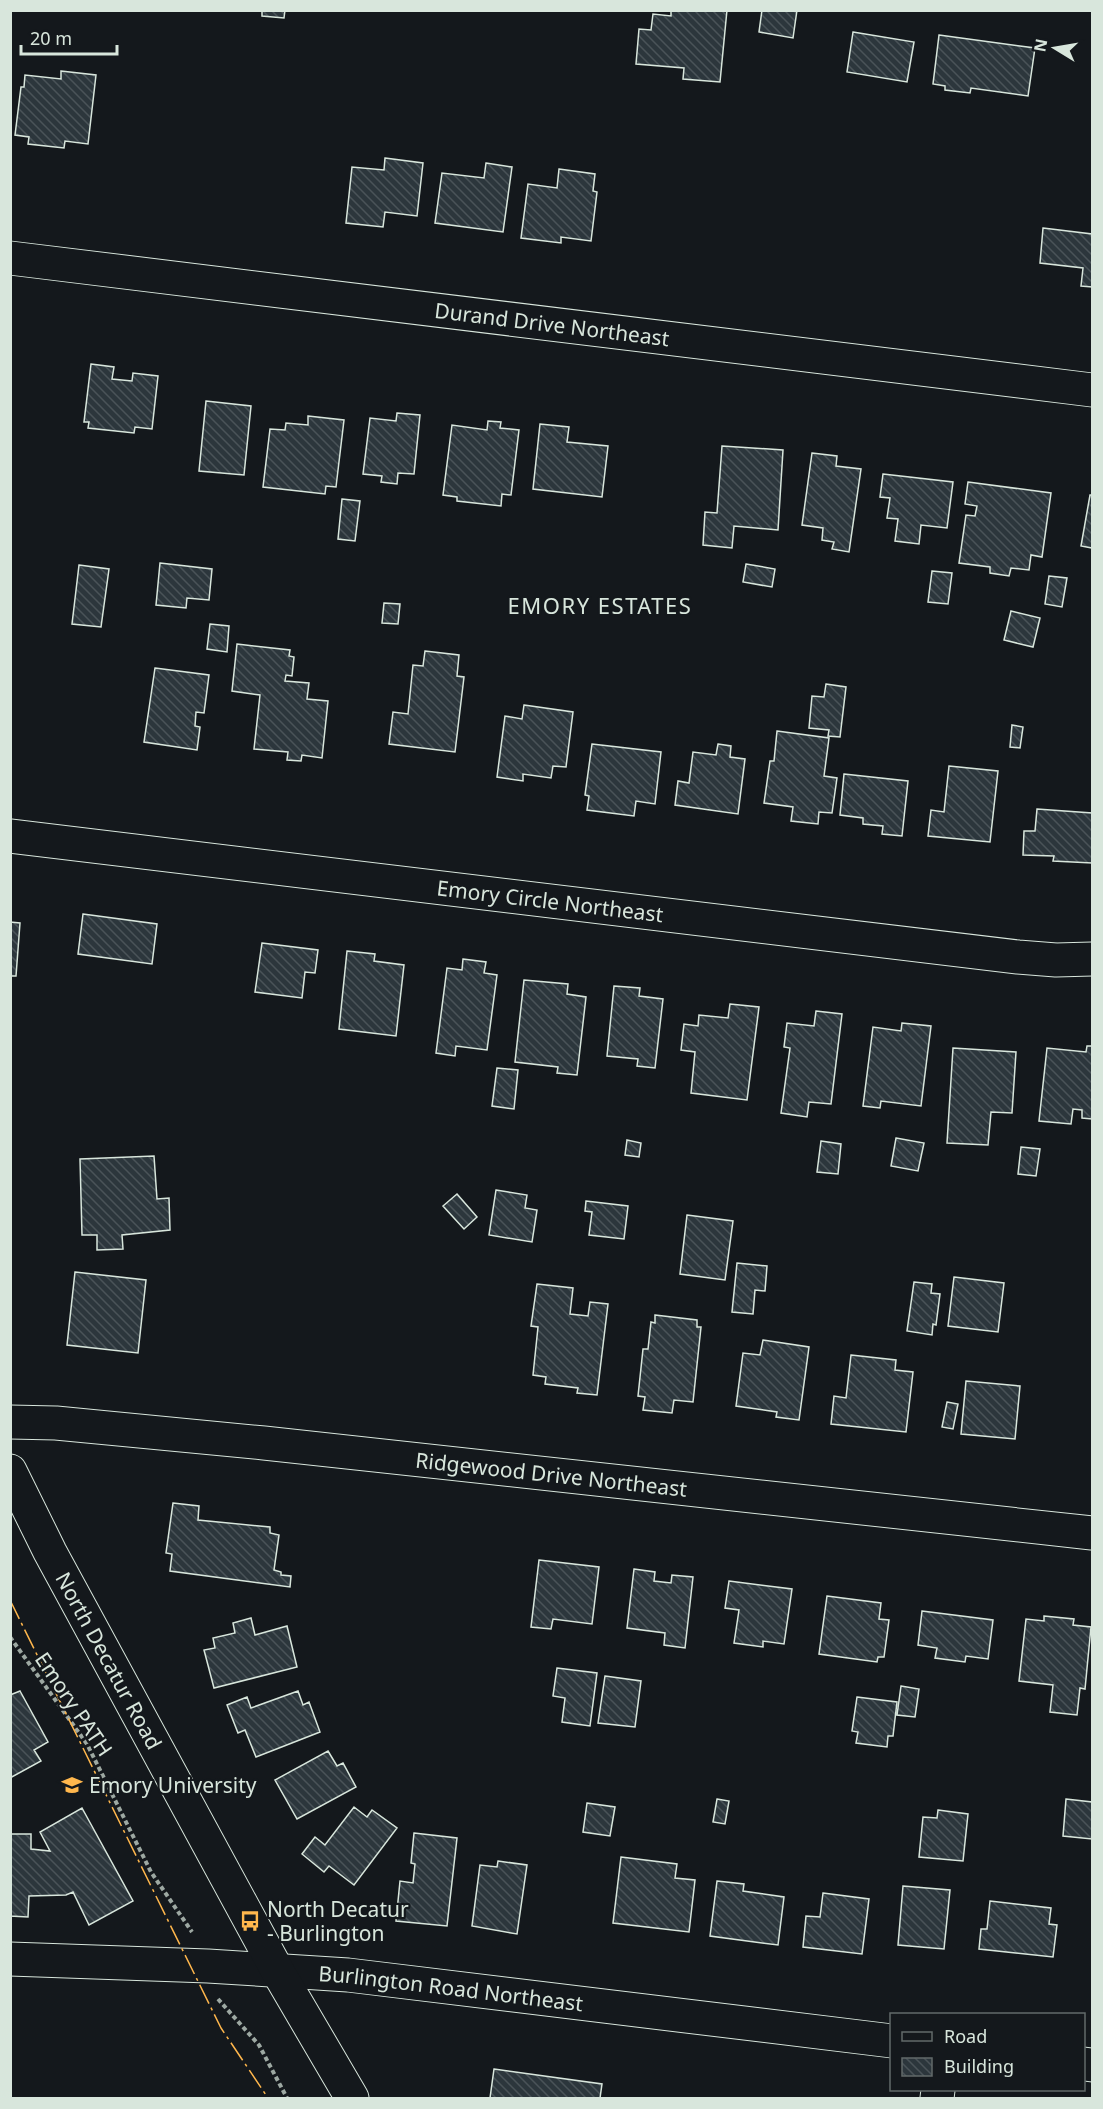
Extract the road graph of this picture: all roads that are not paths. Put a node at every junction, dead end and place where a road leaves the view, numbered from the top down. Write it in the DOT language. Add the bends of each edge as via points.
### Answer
graph roads {
  1 [pos="10,258"];
  2 [pos="1092,390"];
  3 [pos="10,836"];
  4 [pos="1092,959"];
  5 [pos="10,1422"];
  6 [pos="10,1471"];
  7 [pos="1092,1533"];
  8 [pos="10,1959"];
  9 [pos="277,1970"];
  10 [pos="890,2041"];
  11 [pos="352,2098"];
  1 -- 2 [label="street, Durand Drive Northeast"];
  3 -- 4 [label="street, Emory Circle Northeast" via="1018,957"];
  5 -- 7 [label="street, Ridgewood Drive Northeast" via="264,1443"];
  6 -- 9 [label="street, North Decatur Road"];
  8 -- 9 [label="street, Burlington Road Northeast"];
  9 -- 10 [label="street, Burlington Road Northeast" via="348,1975"];
  9 -- 11 [label="street, North Decatur Road"];
}
